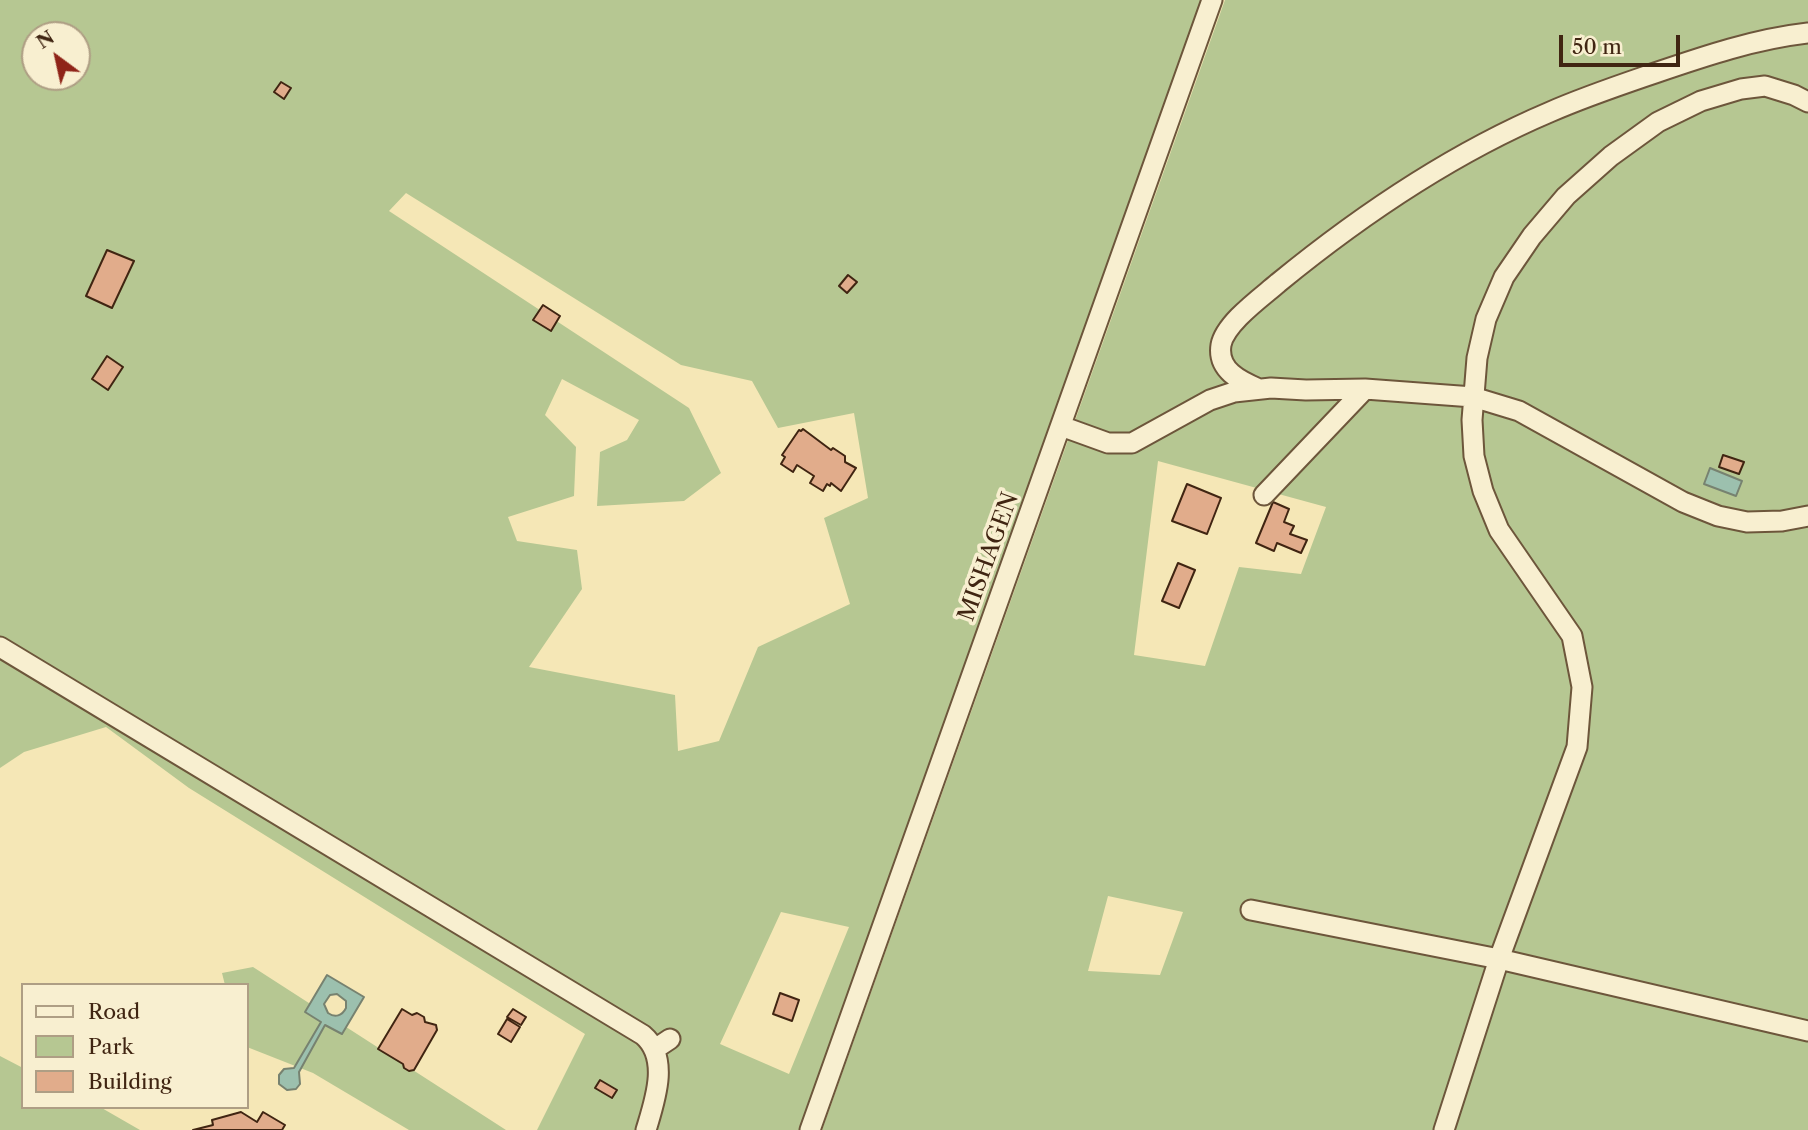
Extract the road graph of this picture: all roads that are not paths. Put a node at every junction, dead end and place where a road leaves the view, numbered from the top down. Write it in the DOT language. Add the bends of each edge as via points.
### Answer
graph roads {
  1 [pos="1212,0"];
  2 [pos="1808,33"];
  3 [pos="1808,102"];
  4 [pos="1259,389"];
  5 [pos="1365,389"];
  6 [pos="1473,397"];
  7 [pos="1061,426"];
  8 [pos="1265,495"];
  9 [pos="1808,516"];
  10 [pos="0,647"];
  11 [pos="1251,910"];
  12 [pos="1499,959"];
  13 [pos="1808,1031"];
  14 [pos="646,1130"];
  15 [pos="810,1130"];
  16 [pos="1444,1130"];
  1 -- 7 [label="street, MISHAGEN"];
  2 -- 4 [label="street" via="1731,48 1551,111 1497,136 1394,197 1303,263 1228,331 1221,343 1228,371"];
  3 -- 6 [label="street" via="1765,86 1741,89 1701,101 1658,122 1611,156 1566,197 1504,276 1486,318"];
  4 -- 5 [label="street"];
  4 -- 7 [label="street" via="1210,400 1132,443 1108,443"];
  5 -- 6 [label="street"];
  5 -- 8 [label="street"];
  6 -- 9 [label="street" via="1518,411 1682,502 1718,516 1747,522"];
  6 -- 12 [label="street" via="1474,456 1483,491 1499,530 1572,635 1582,687 1577,747"];
  7 -- 15 [label="street, MISHAGEN"];
  10 -- 14 [label="street" via="653,1044 663,1044"];
  11 -- 12 [label="street"];
  12 -- 13 [label="street"];
  12 -- 16 [label="street"];
}
